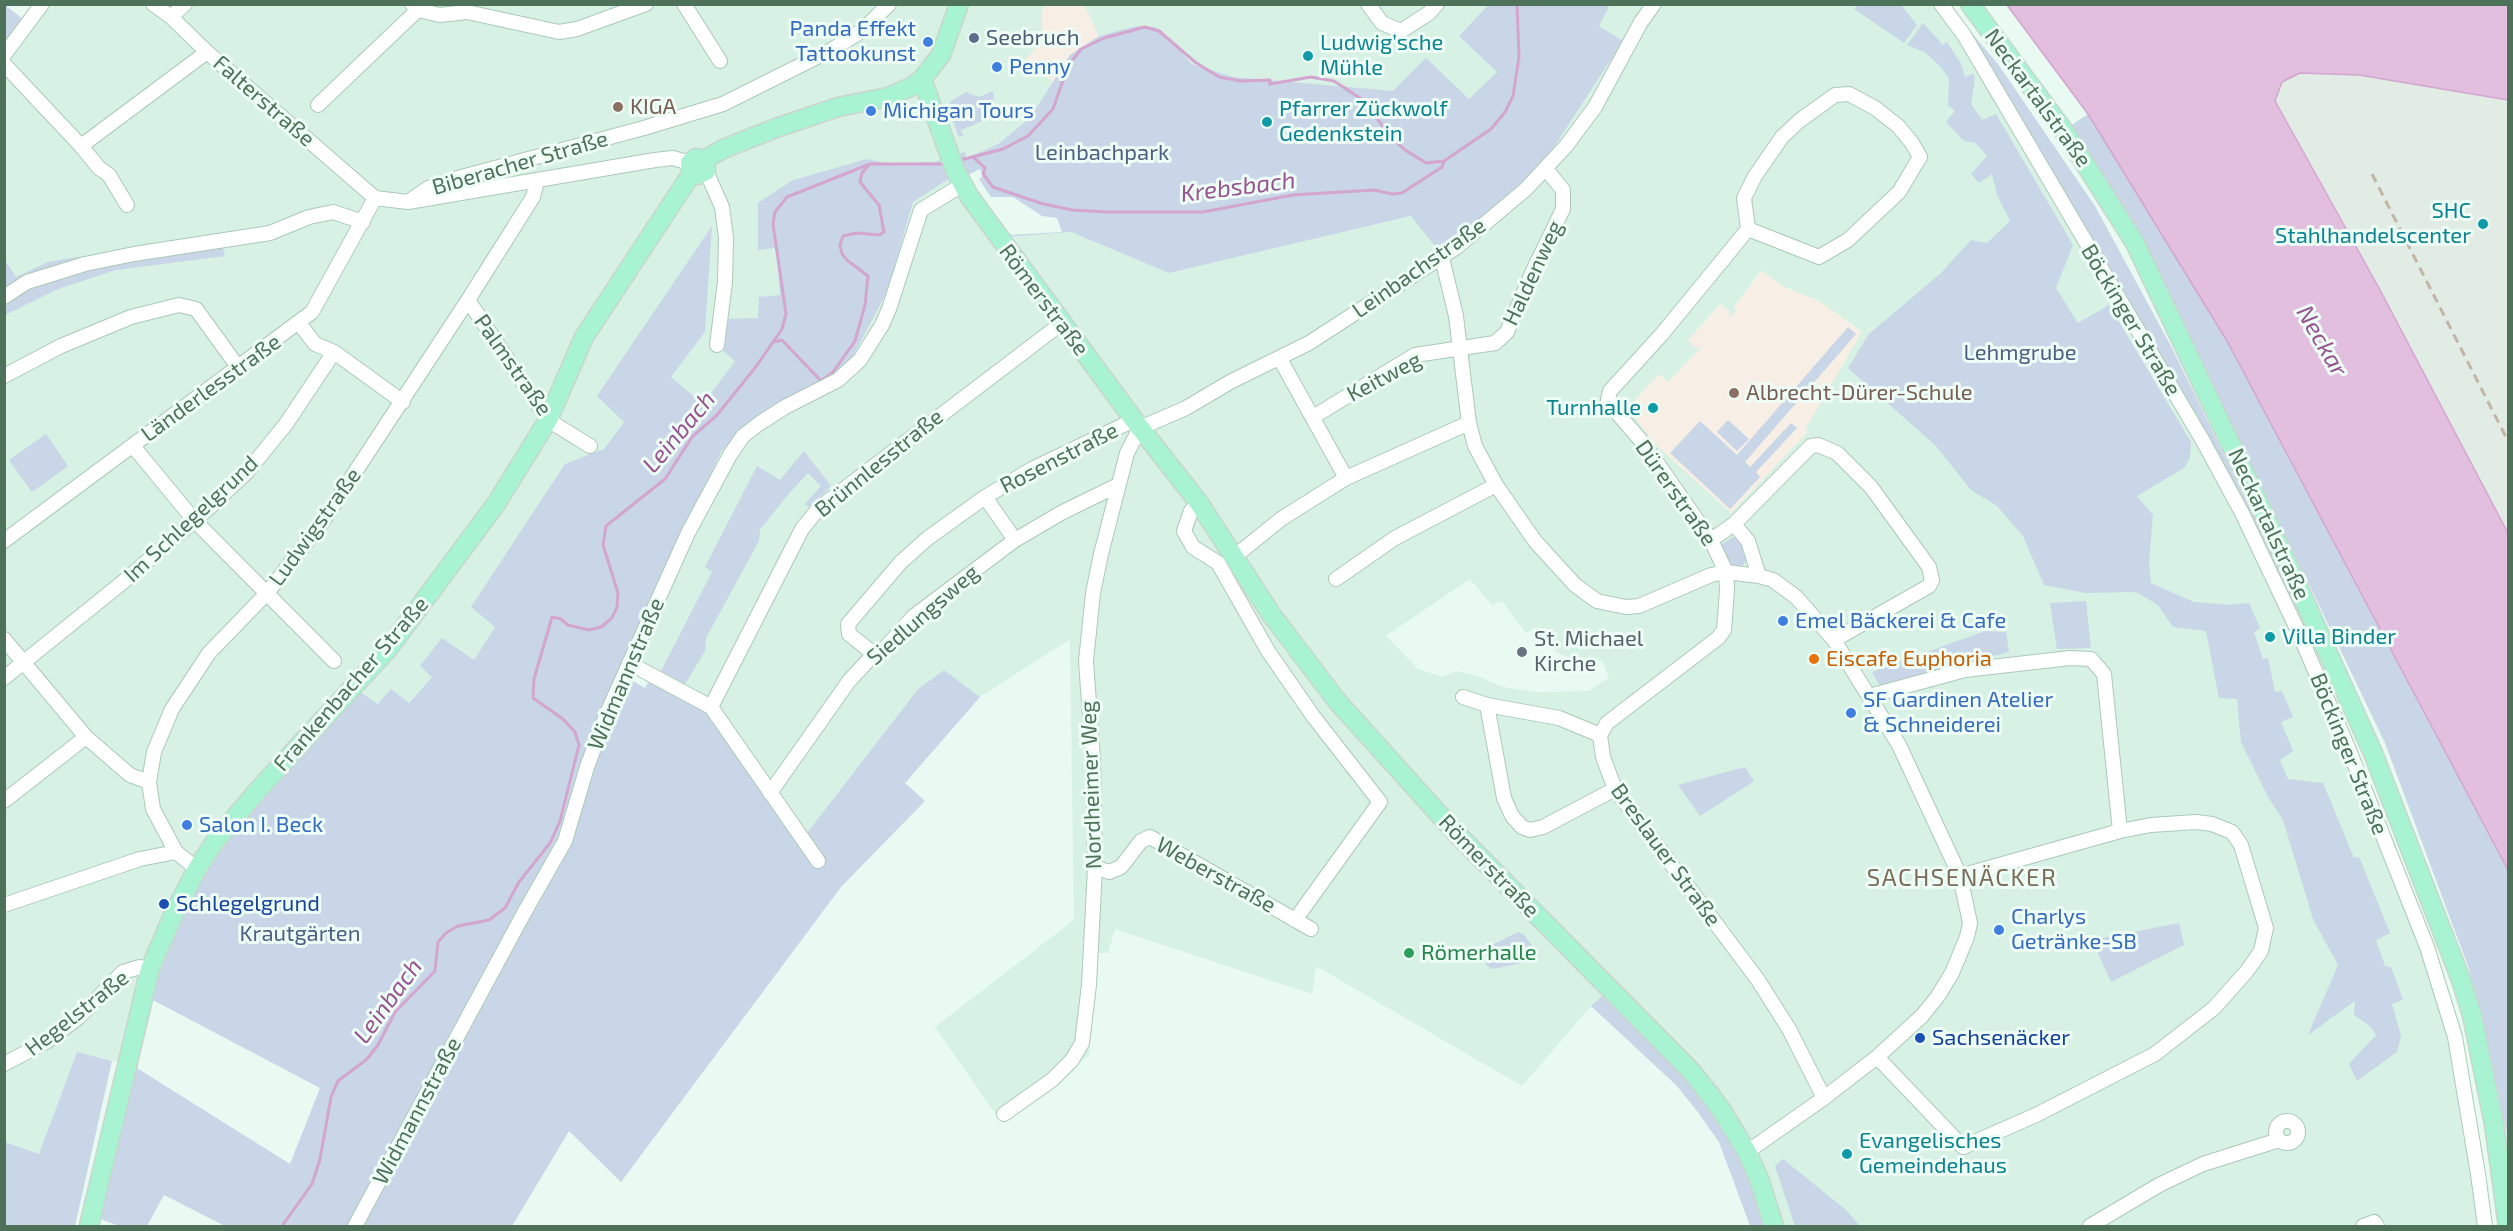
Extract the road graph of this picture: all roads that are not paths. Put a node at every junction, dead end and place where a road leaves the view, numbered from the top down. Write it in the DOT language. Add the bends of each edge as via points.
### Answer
graph roads {
  1 [pos="42,4"];
  2 [pos="153,4"];
  3 [pos="185,4"];
  4 [pos="646,4"];
  5 [pos="684,4"];
  6 [pos="889,4"];
  7 [pos="959,4"];
  8 [pos="1368,4"];
  9 [pos="1437,4"];
  10 [pos="1654,4"];
  11 [pos="1941,4"];
  12 [pos="1970,4"];
  13 [pos="418,6"];
  14 [pos="171,17"];
  15 [pos="207,52"];
  16 [pos="4,55"];
  17 [pos="720,61"];
  18 [pos="4,64"];
  19 [pos="922,79"];
  20 [pos="318,105"];
  21 [pos="81,146"];
  22 [pos="698,167"];
  23 [pos="1546,169"];
  24 [pos="956,170"];
  25 [pos="537,181"];
  26 [pos="375,198"];
  27 [pos="408,202"];
  28 [pos="127,205"];
  29 [pos="363,222"];
  30 [pos="1748,229"];
  31 [pos="1442,258"];
  32 [pos="4,297"];
  33 [pos="468,300"];
  34 [pos="299,323"];
  35 [pos="1062,323"];
  36 [pos="717,345"];
  37 [pos="1459,348"];
  38 [pos="334,352"];
  39 [pos="1280,358"];
  40 [pos="238,368"];
  41 [pos="4,376"];
  42 [pos="403,402"];
  43 [pos="1313,417"];
  44 [pos="548,420"];
  45 [pos="1469,423"];
  46 [pos="1137,424"];
  47 [pos="133,446"];
  48 [pos="590,446"];
  49 [pos="1347,478"];
  50 [pos="1118,485"];
  51 [pos="1496,485"];
  52 [pos="985,497"];
  53 [pos="1199,503"];
  54 [pos="194,520"];
  55 [pos="1734,524"];
  56 [pos="1015,540"];
  57 [pos="1711,540"];
  58 [pos="4,541"];
  59 [pos="1234,556"];
  60 [pos="1726,572"];
  61 [pos="1755,575"];
  62 [pos="1336,579"];
  63 [pos="267,593"];
  64 [pos="4,639"];
  65 [pos="1834,640"];
  66 [pos="874,654"];
  67 [pos="334,660"];
  68 [pos="24,663"];
  69 [pos="629,663"];
  70 [pos="4,678"];
  71 [pos="1869,696"];
  72 [pos="1463,697"];
  73 [pos="1486,705"];
  74 [pos="711,707"];
  75 [pos="1600,735"];
  76 [pos="86,737"];
  77 [pos="149,782"];
  78 [pos="1615,789"];
  79 [pos="770,793"];
  80 [pos="4,801"];
  81 [pos="2120,831"];
  82 [pos="176,852"];
  83 [pos="818,861"];
  84 [pos="1095,867"];
  85 [pos="197,869"];
  86 [pos="1960,876"];
  87 [pos="4,905"];
  88 [pos="1295,920"];
  89 [pos="1311,930"];
  90 [pos="150,969"];
  91 [pos="1877,1057"];
  92 [pos="4,1064"];
  93 [pos="1824,1098"];
  94 [pos="1004,1114"];
  95 [pos="2279,1140"];
  96 [pos="1747,1152"];
  97 [pos="88,1227"];
  98 [pos="355,1227"];
  99 [pos="1774,1227"];
  100 [pos="2090,1227"];
  101 [pos="2485,1227"];
  102 [pos="2508,1227"];
  1 -- 16 [label="street"];
  2 -- 14 [label="street, Falterstraße"];
  3 -- 14 [label="street"];
  4 -- 13 [label="street" via="560,32 467,12 440,15"];
  5 -- 17 [label="street"];
  6 -- 27 [label="street, Biberacher Straße" via="863,30 833,49 723,104 454,179 428,188"];
  7 -- 19 [label="main road, Frankenbacher Straße" via="941,55"];
  8 -- 9 [label="street" via="1382,23 1401,31"];
  10 -- 23 [label="street, Leinbachstraße" via="1594,107"];
  11 -- 101 [label="street, Böckinger Straße" via="1964,34 2203,441 2298,631 2349,750 2434,970 2455,1037"];
  12 -- 102 [label="main road, Neckartalstraße" via="2064,131 2135,243 2373,753 2469,1006 2494,1124"];
  13 -- 20 [label="street"];
  14 -- 15 [label="street, Falterstraße"];
  15 -- 21 [label="street"];
  15 -- 26 [label="street, Falterstraße"];
  18 -- 21 [label="street"];
  19 -- 22 [label="main road, Frankenbacher Straße" via="903,92 838,107 749,137"];
  19 -- 24 [label="main road, Römerstraße"];
  21 -- 28 [label="street" via="109,175"];
  22 -- 25 [label="street" via="673,158"];
  22 -- 36 [label="street" via="722,207 726,238"];
  22 -- 44 [label="main road, Frankenbacher Straße" via="584,338"];
  23 -- 31 [label="street, Leinbachstraße"];
  23 -- 37 [label="street, Haldenweg" via="1563,190 1563,209 1507,332 1495,343"];
  24 -- 35 [label="main road, Römerstraße" via="994,233"];
  24 -- 69 [label="street, Widmannstraße" via="921,210 889,309 860,360 838,380 760,423 743,436 729,455 688,533"];
  25 -- 27 [label="street"];
  25 -- 33 [label="street, Ludwigstraße" via="533,197"];
  26 -- 27 [label="street"];
  26 -- 29 [label="street, Länderlesstraße"];
  29 -- 32 [label="street" via="333,212 270,233 85,264 27,282"];
  29 -- 34 [label="street, Länderlesstraße" via="312,312"];
  30 -- 30 [label="street" via="1744,198 1755,176 1782,137 1835,95 1850,94 1875,108 1898,126 1920,157 1899,192 1848,240 1819,257"];
  30 -- 57 [label="street, Dürerstraße" via="1662,334 1620,378 1608,400"];
  31 -- 37 [label="street"];
  31 -- 39 [label="street, Leinbachstraße"];
  33 -- 42 [label="street, Ludwigstraße"];
  33 -- 44 [label="street, Palmstraße"];
  34 -- 38 [label="street" via="315,344"];
  34 -- 40 [label="street, Länderlesstraße"];
  35 -- 46 [label="main road, Römerstraße"];
  35 -- 74 [label="street, Brünnlesstraße" via="819,508 802,529"];
  37 -- 43 [label="street, Keitweg" via="1415,355"];
  37 -- 45 [label="street"];
  38 -- 42 [label="street"];
  38 -- 54 [label="street, Im Schlegelgrund" via="286,424 247,472"];
  39 -- 43 [label="street"];
  39 -- 46 [label="street, Leinbachstraße" via="1186,408"];
  40 -- 41 [label="street" via="196,309 179,305 131,317 61,346"];
  40 -- 47 [label="street, Länderlesstraße"];
  42 -- 63 [label="street, Ludwigstraße" via="321,524"];
  43 -- 49 [label="street"];
  44 -- 48 [label="street, Palmstraße"];
  44 -- 85 [label="main road, Frankenbacher Straße" via="495,504 388,649 251,797"];
  45 -- 49 [label="street"];
  45 -- 51 [label="street" via="1475,446"];
  46 -- 50 [label="street, Nordheimer Weg"];
  46 -- 52 [label="street, Rosenstraße" via="1032,469"];
  46 -- 53 [label="main road, Römerstraße"];
  47 -- 54 [label="street"];
  47 -- 58 [label="street, Länderlesstraße"];
  49 -- 59 [label="street" via="1281,519"];
  50 -- 56 [label="street, Siedlungsweg"];
  50 -- 84 [label="street, Nordheimer Weg" via="1093,593 1086,661"];
  51 -- 60 [label="street" via="1535,541 1575,585 1597,601 1639,606"];
  51 -- 62 [label="street" via="1395,538"];
  52 -- 56 [label="street, Rosenstraße"];
  52 -- 66 [label="street, Rosenstraße" via="927,538 901,562 848,624 849,634"];
  53 -- 59 [label="main road, Römerstraße"];
  53 -- 88 [label="street" via="1184,531 1193,547 1218,563 1268,651 1380,802"];
  54 -- 63 [label="street"];
  54 -- 68 [label="street, Im Schlegelgrund"];
  55 -- 57 [label="street"];
  55 -- 61 [label="street" via="1749,541"];
  55 -- 65 [label="street" via="1810,446 1838,453 1871,487 1929,567 1932,580 1929,586"];
  56 -- 66 [label="street, Siedlungsweg" via="914,616 885,648"];
  57 -- 60 [label="street, Dürerstraße"];
  59 -- 96 [label="main road, Römerstraße" via="1270,614 1337,701 1478,856 1692,1072"];
  60 -- 61 [label="street"];
  60 -- 75 [label="street" via="1726,619 1718,638 1607,723"];
  61 -- 65 [label="street" via="1773,580 1796,597"];
  63 -- 67 [label="street"];
  63 -- 77 [label="street, Ludwigstraße" via="209,653 172,709 154,752"];
  64 -- 68 [label="street"];
  65 -- 71 [label="street"];
  66 -- 79 [label="street, Siedlungsweg" via="849,681"];
  68 -- 70 [label="street, Im Schlegelgrund"];
  68 -- 76 [label="street"];
  69 -- 74 [label="street"];
  69 -- 98 [label="street, Widmannstraße" via="587,767 565,841"];
  71 -- 81 [label="street" via="1965,670 2091,659 2104,674"];
  71 -- 86 [label="street" via="1902,751"];
  72 -- 73 [label="street"];
  73 -- 75 [label="street" via="1558,718"];
  73 -- 78 [label="street" via="1504,798 1522,827 1543,827"];
  74 -- 79 [label="street"];
  75 -- 78 [label="street, Breslauer Straße"];
  76 -- 77 [label="street" via="130,775"];
  76 -- 80 [label="street"];
  77 -- 82 [label="street, Ludwigstraße" via="153,809"];
  78 -- 93 [label="street, Breslauer Straße" via="1758,980 1789,1029"];
  79 -- 83 [label="street"];
  81 -- 86 [label="street"];
  81 -- 91 [label="street" via="2196,822 2220,825 2232,832 2247,860 2266,928 2261,951 2214,1008 2152,1056 1963,1147"];
  82 -- 85 [label="street, Ludwigstraße"];
  82 -- 87 [label="street" via="140,859"];
  84 -- 88 [label="street, Weberstraße" via="1109,872 1121,867 1141,841 1150,837"];
  84 -- 94 [label="street, Nordheimer Weg" via="1082,1043 1052,1080"];
  85 -- 90 [label="main road, Frankenbacher Straße"];
  86 -- 91 [label="street" via="1970,923 1952,973 1922,1016"];
  88 -- 89 [label="street, Weberstraße"];
  90 -- 92 [label="street, Hegelstraße" via="140,967 123,972 78,1017 46,1042"];
  90 -- 97 [label="main road, Frankenbacher Straße"];
  91 -- 93 [label="street"];
  93 -- 96 [label="street"];
  95 -- 100 [label="street" via="2203,1164 2159,1185"];
  96 -- 99 [label="main road, Römerstraße"];
}
